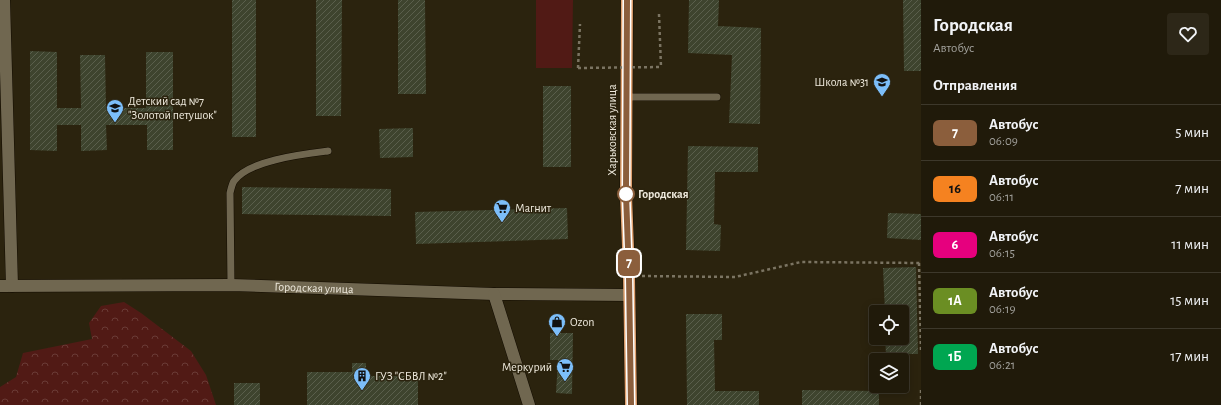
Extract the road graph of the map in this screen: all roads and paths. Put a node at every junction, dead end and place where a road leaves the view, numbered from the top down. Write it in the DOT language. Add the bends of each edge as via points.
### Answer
graph roads {
  1 [pos="4,0"];
  2 [pos="627,0"];
  3 [pos="659,14"];
  4 [pos="580,24"];
  5 [pos="626,97"];
  6 [pos="717,97"];
  7 [pos="328,151"];
  8 [pos="920,263"];
  9 [pos="629,276"];
  10 [pos="231,285"];
  11 [pos="0,286"];
  12 [pos="12,286"];
  13 [pos="494,294"];
  14 [pos="629,296"];
  15 [pos="921,352"];
  16 [pos="921,387"];
  17 [pos="529,405"];
  18 [pos="631,405"];
  19 [pos="920,405"];
  1 -- 12 [label="street"];
  2 -- 5 [label="highway, Харьковская улица"];
  3 -- 4 [label="path, bridge" via="661,67 578,68"];
  5 -- 6 [label="lane"];
  5 -- 9 [label="highway, Харьковская улица"];
  7 -- 10 [label="lane" via="286,157 253,168 234,182 230,193"];
  8 -- 9 [label="path" via="801,262 736,277"];
  8 -- 15 [label="path"];
  9 -- 14 [label="highway, Харьковская улица"];
  10 -- 12 [label="street, Городская улица"];
  10 -- 13 [label="street, Городская улица"];
  11 -- 12 [label="street, Городская улица"];
  13 -- 14 [label="street, Городская улица"];
  13 -- 17 [label="street"];
  14 -- 18 [label="highway, Харьковская улица"];
  16 -- 19 [label="path"];
}
